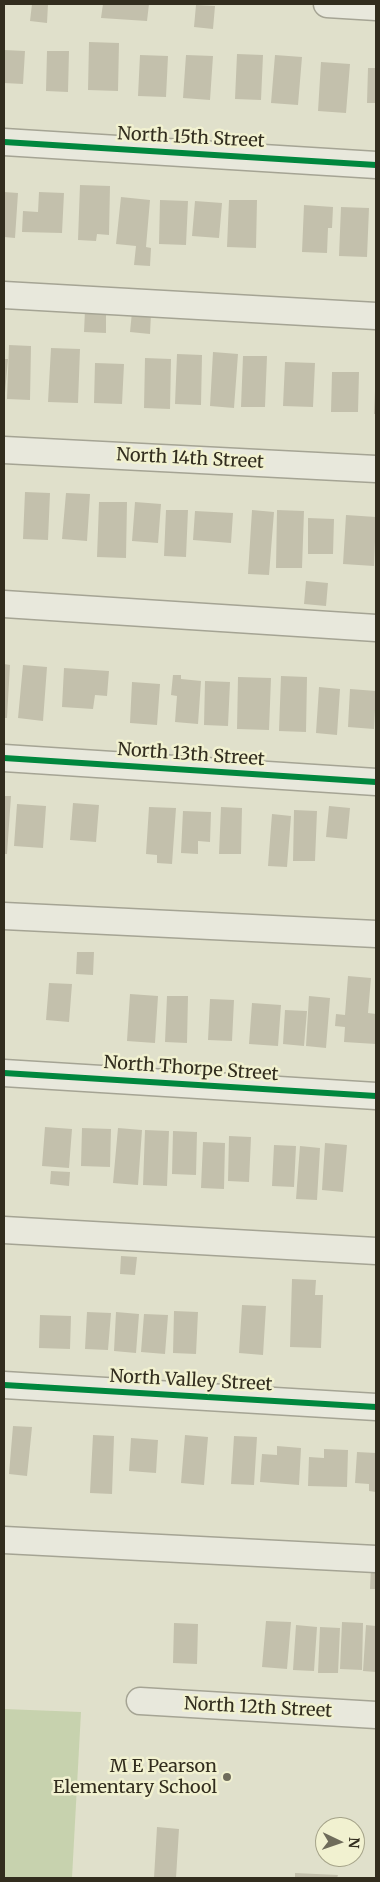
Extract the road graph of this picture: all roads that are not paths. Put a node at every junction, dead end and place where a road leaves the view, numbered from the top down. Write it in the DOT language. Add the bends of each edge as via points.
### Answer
graph roads {
  1 [pos="327,4"];
  2 [pos="376,6"];
  3 [pos="4,142"];
  4 [pos="376,164"];
  5 [pos="4,295"];
  6 [pos="376,316"];
  7 [pos="4,450"];
  8 [pos="376,469"];
  9 [pos="4,604"];
  10 [pos="376,628"];
  11 [pos="4,758"];
  12 [pos="376,782"];
  13 [pos="4,916"];
  14 [pos="376,934"];
  15 [pos="4,1073"];
  16 [pos="376,1096"];
  17 [pos="4,1230"];
  18 [pos="376,1251"];
  19 [pos="4,1385"];
  20 [pos="376,1407"];
  21 [pos="4,1540"];
  22 [pos="376,1559"];
  23 [pos="140,1701"];
  24 [pos="376,1715"];
  1 -- 2 [label="street"];
  3 -- 4 [label="street, North 15th Street"];
  5 -- 6 [label="street"];
  7 -- 8 [label="street, North 14th Street"];
  9 -- 10 [label="street"];
  11 -- 12 [label="street, North 13th Street"];
  13 -- 14 [label="street"];
  15 -- 16 [label="street, North Thorpe Street"];
  17 -- 18 [label="street"];
  19 -- 20 [label="street, North Valley Street"];
  21 -- 22 [label="street"];
  23 -- 24 [label="street, North 12th Street"];
}
